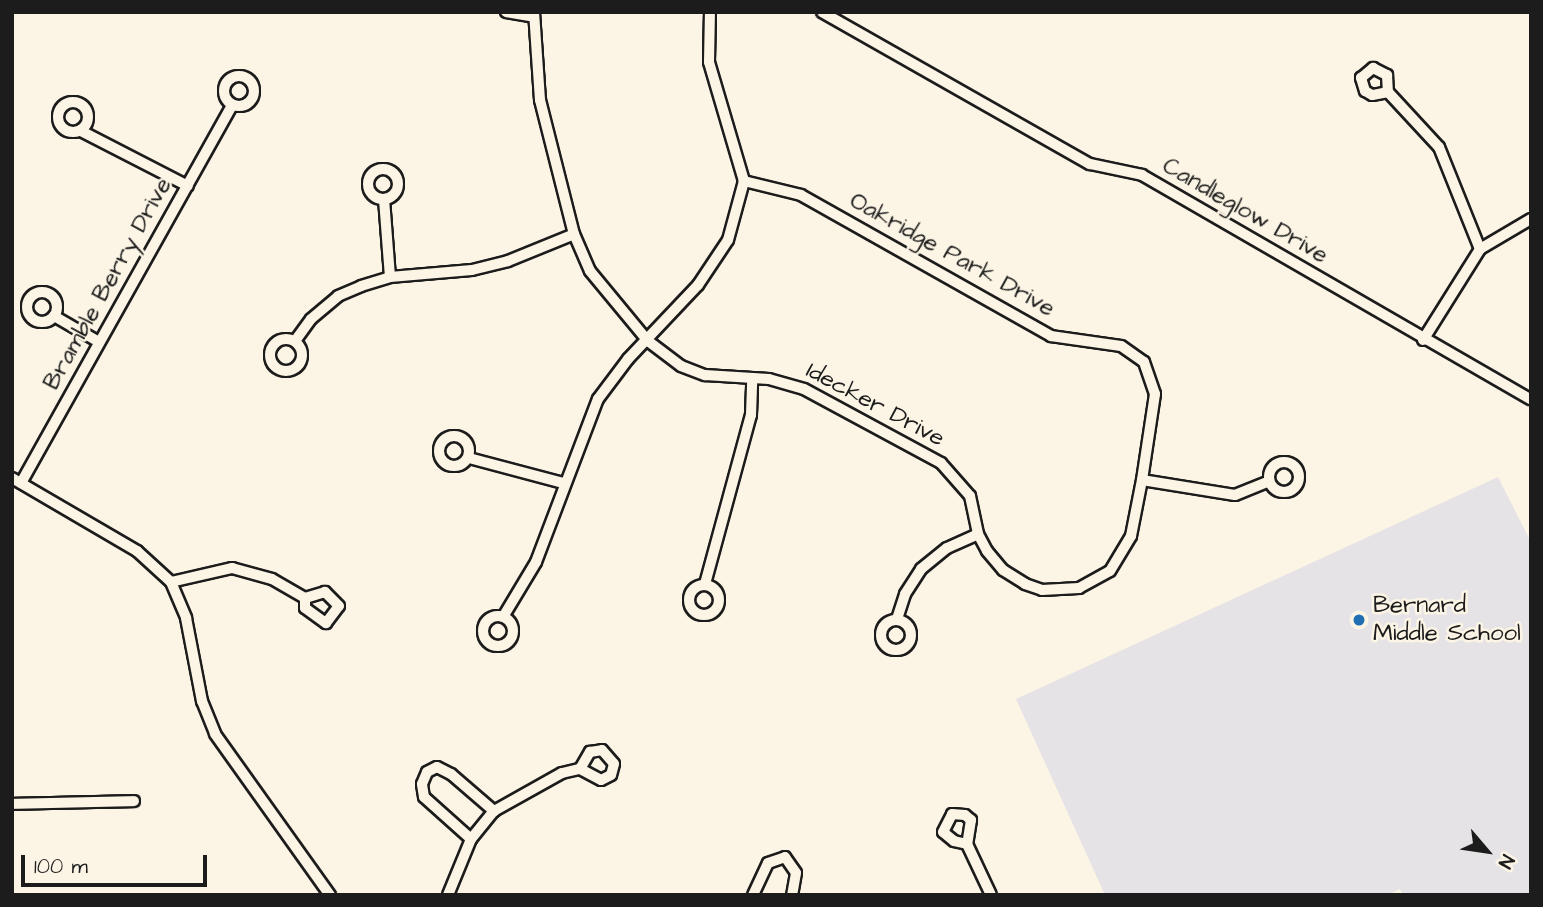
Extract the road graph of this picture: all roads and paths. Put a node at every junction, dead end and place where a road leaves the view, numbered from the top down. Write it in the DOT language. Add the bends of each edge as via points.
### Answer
graph roads {
  1 [pos="506,12"];
  2 [pos="710,12"];
  3 [pos="822,12"];
  4 [pos="533,14"];
  5 [pos="1388,92"];
  6 [pos="232,106"];
  7 [pos="81,131"];
  8 [pos="744,181"];
  9 [pos="188,186"];
  10 [pos="384,199"];
  11 [pos="1531,219"];
  12 [pos="574,234"];
  13 [pos="1480,249"];
  14 [pos="390,277"];
  15 [pos="54,316"];
  16 [pos="1423,340"];
  17 [pos="295,341"];
  18 [pos="648,341"];
  19 [pos="99,342"];
  20 [pos="752,377"];
  21 [pos="1531,400"];
  22 [pos="468,458"];
  23 [pos="17,480"];
  24 [pos="1142,480"];
  25 [pos="1269,481"];
  26 [pos="563,483"];
  27 [pos="978,534"];
  28 [pos="171,582"];
  29 [pos="705,584"];
  30 [pos="305,598"];
  31 [pos="503,617"];
  32 [pos="897,619"];
  33 [pos="580,769"];
  34 [pos="134,801"];
  35 [pos="12,804"];
  36 [pos="494,811"];
  37 [pos="471,839"];
  38 [pos="967,844"];
  39 [pos="330,895"];
  40 [pos="448,895"];
  41 [pos="753,895"];
  42 [pos="792,895"];
  43 [pos="990,895"];
  1 -- 4 [label="street"];
  2 -- 8 [label="street" via="709,62"];
  3 -- 16 [label="street, Candleglow Drive" via="1090,164 1142,175"];
  4 -- 12 [label="street, Idecker Drive" via="540,100"];
  5 -- 13 [label="street" via="1439,147"];
  6 -- 9 [label="street, Bramble Berry Drive"];
  7 -- 9 [label="street"];
  8 -- 18 [label="street" via="728,240 715,264"];
  8 -- 24 [label="street, Oakridge Park Drive" via="801,195 1051,336 1133,352 1153,378 1155,394"];
  9 -- 19 [label="street, Bramble Berry Drive"];
  10 -- 14 [label="street"];
  11 -- 13 [label="street"];
  12 -- 14 [label="street" via="484,267"];
  12 -- 18 [label="street, Idecker Drive" via="590,271"];
  13 -- 16 [label="street"];
  14 -- 17 [label="street" via="338,296 311,319"];
  15 -- 19 [label="street"];
  16 -- 21 [label="street, Candleglow Drive"];
  18 -- 20 [label="street, Idecker Drive" via="681,366 705,374"];
  18 -- 26 [label="street" via="598,399"];
  19 -- 23 [label="street, Bramble Berry Drive"];
  20 -- 27 [label="street, Idecker Drive" via="804,389 941,463 970,496"];
  20 -- 29 [label="street" via="751,415"];
  22 -- 26 [label="street"];
  23 -- 28 [label="street" via="136,551"];
  24 -- 25 [label="street" via="1235,495"];
  24 -- 27 [label="street, Idecker Drive" via="1131,536 1121,559 1096,581 1079,588 1042,590 1025,584 1003,570"];
  26 -- 31 [label="street" via="536,562"];
  27 -- 32 [label="street" via="947,548 921,569 905,594"];
  28 -- 30 [label="street" via="232,568 272,579"];
  28 -- 39 [label="street" via="186,618 202,701 215,733"];
  33 -- 36 [label="street" via="562,773"];
  34 -- 35 [label="street"];
  36 -- 37 [label="street"];
  36 -- 37 [label="street" via="451,774 437,767 427,772 422,784 424,797"];
  37 -- 40 [label="street"];
  38 -- 43 [label="street"];
  41 -- 42 [label="street" via="768,863 785,857 796,873"];
}
